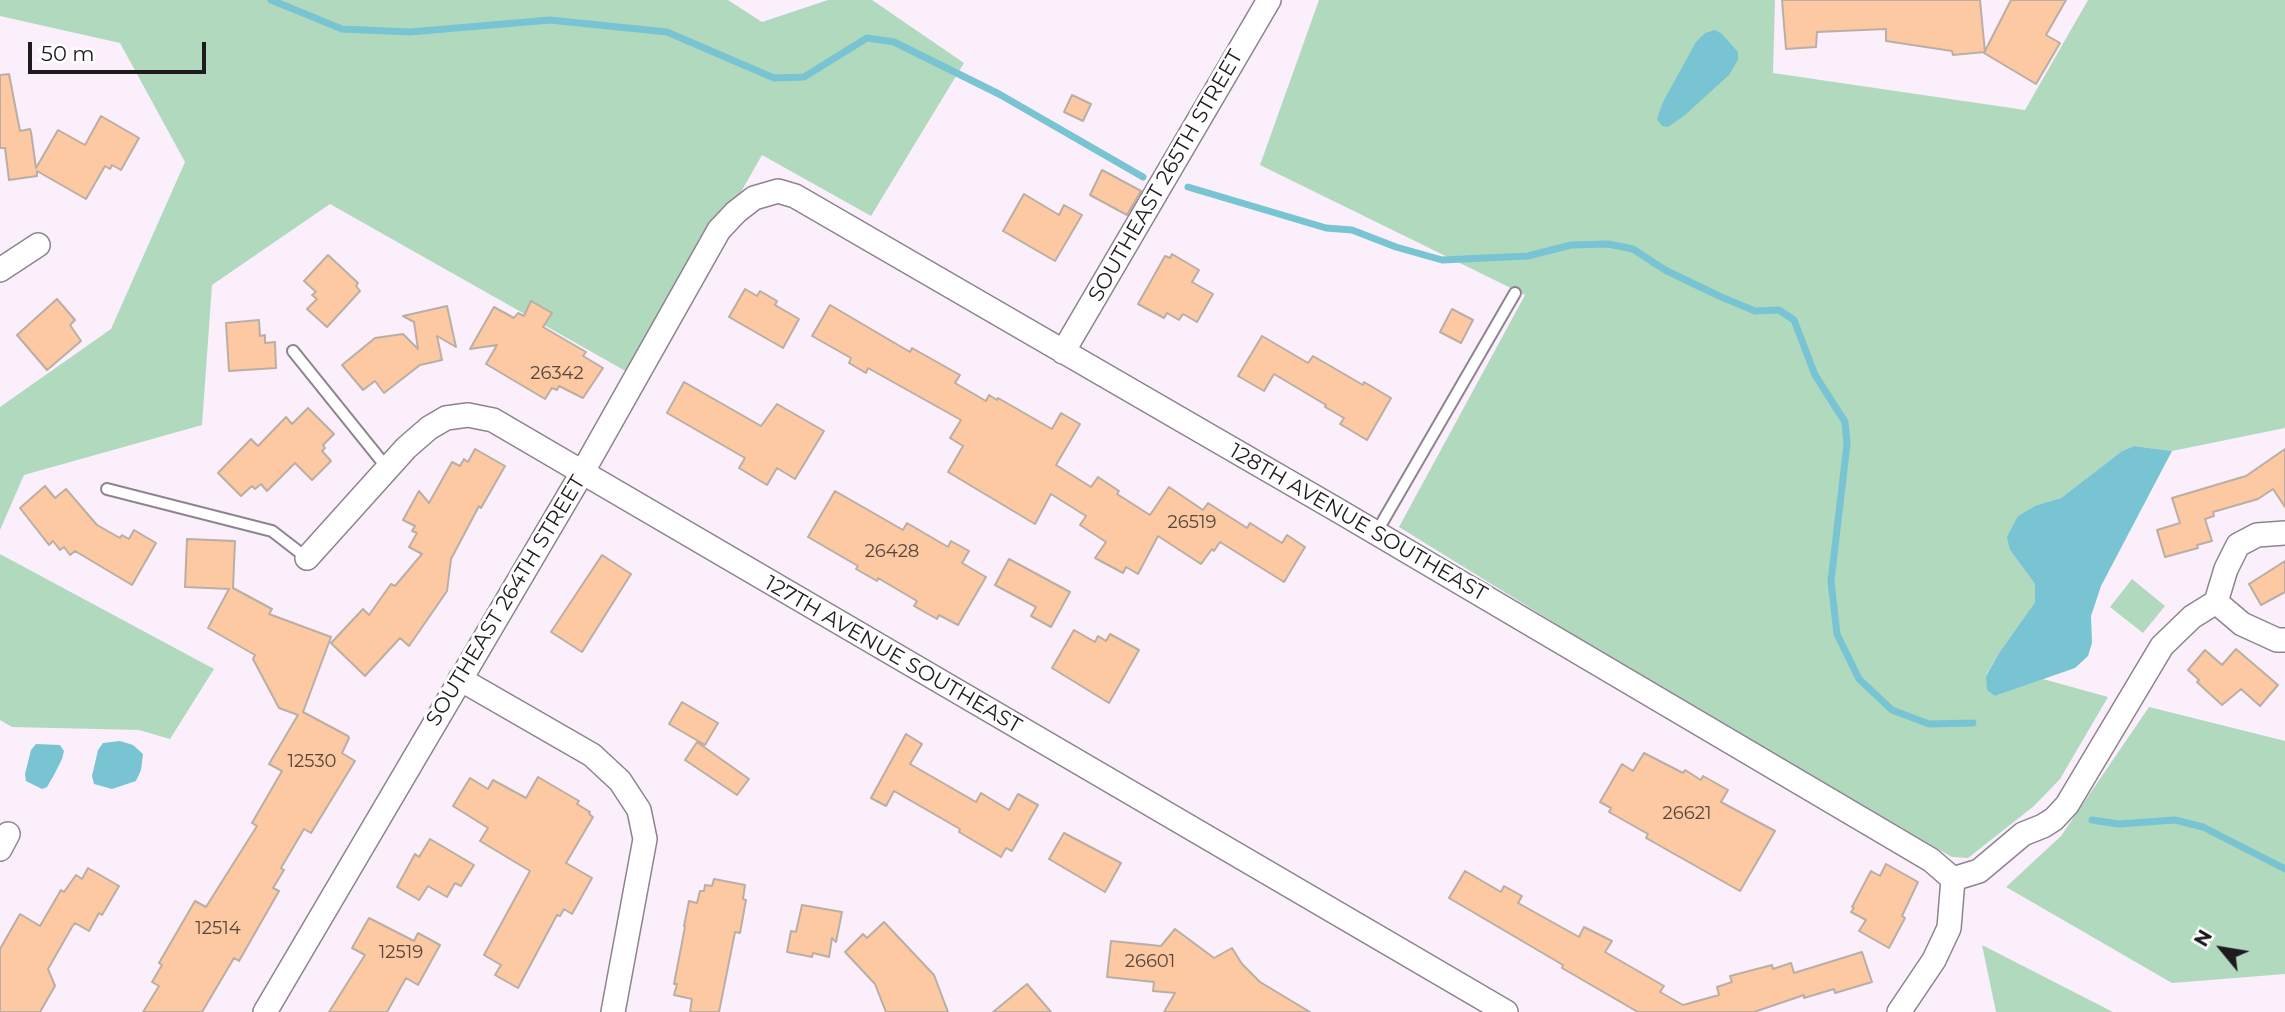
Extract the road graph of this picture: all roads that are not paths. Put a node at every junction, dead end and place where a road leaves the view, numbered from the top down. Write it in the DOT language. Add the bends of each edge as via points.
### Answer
graph roads {
  1 [pos="1269,0"];
  2 [pos="754,198"];
  3 [pos="38,245"];
  4 [pos="0,270"];
  5 [pos="1515,293"];
  6 [pos="293,351"];
  7 [pos="1063,352"];
  8 [pos="388,469"];
  9 [pos="582,473"];
  10 [pos="107,489"];
  11 [pos="1376,533"];
  12 [pos="2285,533"];
  13 [pos="307,558"];
  14 [pos="2216,602"];
  15 [pos="2285,640"];
  16 [pos="460,679"];
  17 [pos="1953,879"];
  18 [pos="265,1012"];
  19 [pos="613,1012"];
  20 [pos="1506,1012"];
  21 [pos="1899,1012"];
  1 -- 7 [label="street, SOUTHEAST 265TH STREET"];
  2 -- 7 [label="street, 128TH AVENUE SOUTHEAST" via="778,191 795,196"];
  2 -- 9 [label="street, SOUTHEAST 264TH STREET" via="719,230"];
  3 -- 4 [label="street"];
  5 -- 11 [label="lane"];
  6 -- 8 [label="lane"];
  7 -- 11 [label="street, 128TH AVENUE SOUTHEAST"];
  8 -- 9 [label="street, 127TH AVENUE SOUTHEAST" via="429,428 446,418 468,415 493,420"];
  8 -- 13 [label="street, 127TH AVENUE SOUTHEAST"];
  9 -- 16 [label="street, SOUTHEAST 264TH STREET"];
  9 -- 20 [label="street, 127TH AVENUE SOUTHEAST"];
  10 -- 13 [label="lane" via="272,531"];
  11 -- 17 [label="street, 128TH AVENUE SOUTHEAST" via="1931,860"];
  12 -- 14 [label="street" via="2257,535 2238,545"];
  14 -- 15 [label="street" via="2242,624"];
  14 -- 17 [label="street" via="2192,617 2162,646 2067,805 2043,826 2006,846 1979,871"];
  16 -- 18 [label="street, SOUTHEAST 264TH STREET"];
  16 -- 19 [label="street" via="592,755 620,781 639,810 645,839"];
  17 -- 21 [label="street" via="1949,928"];
}
